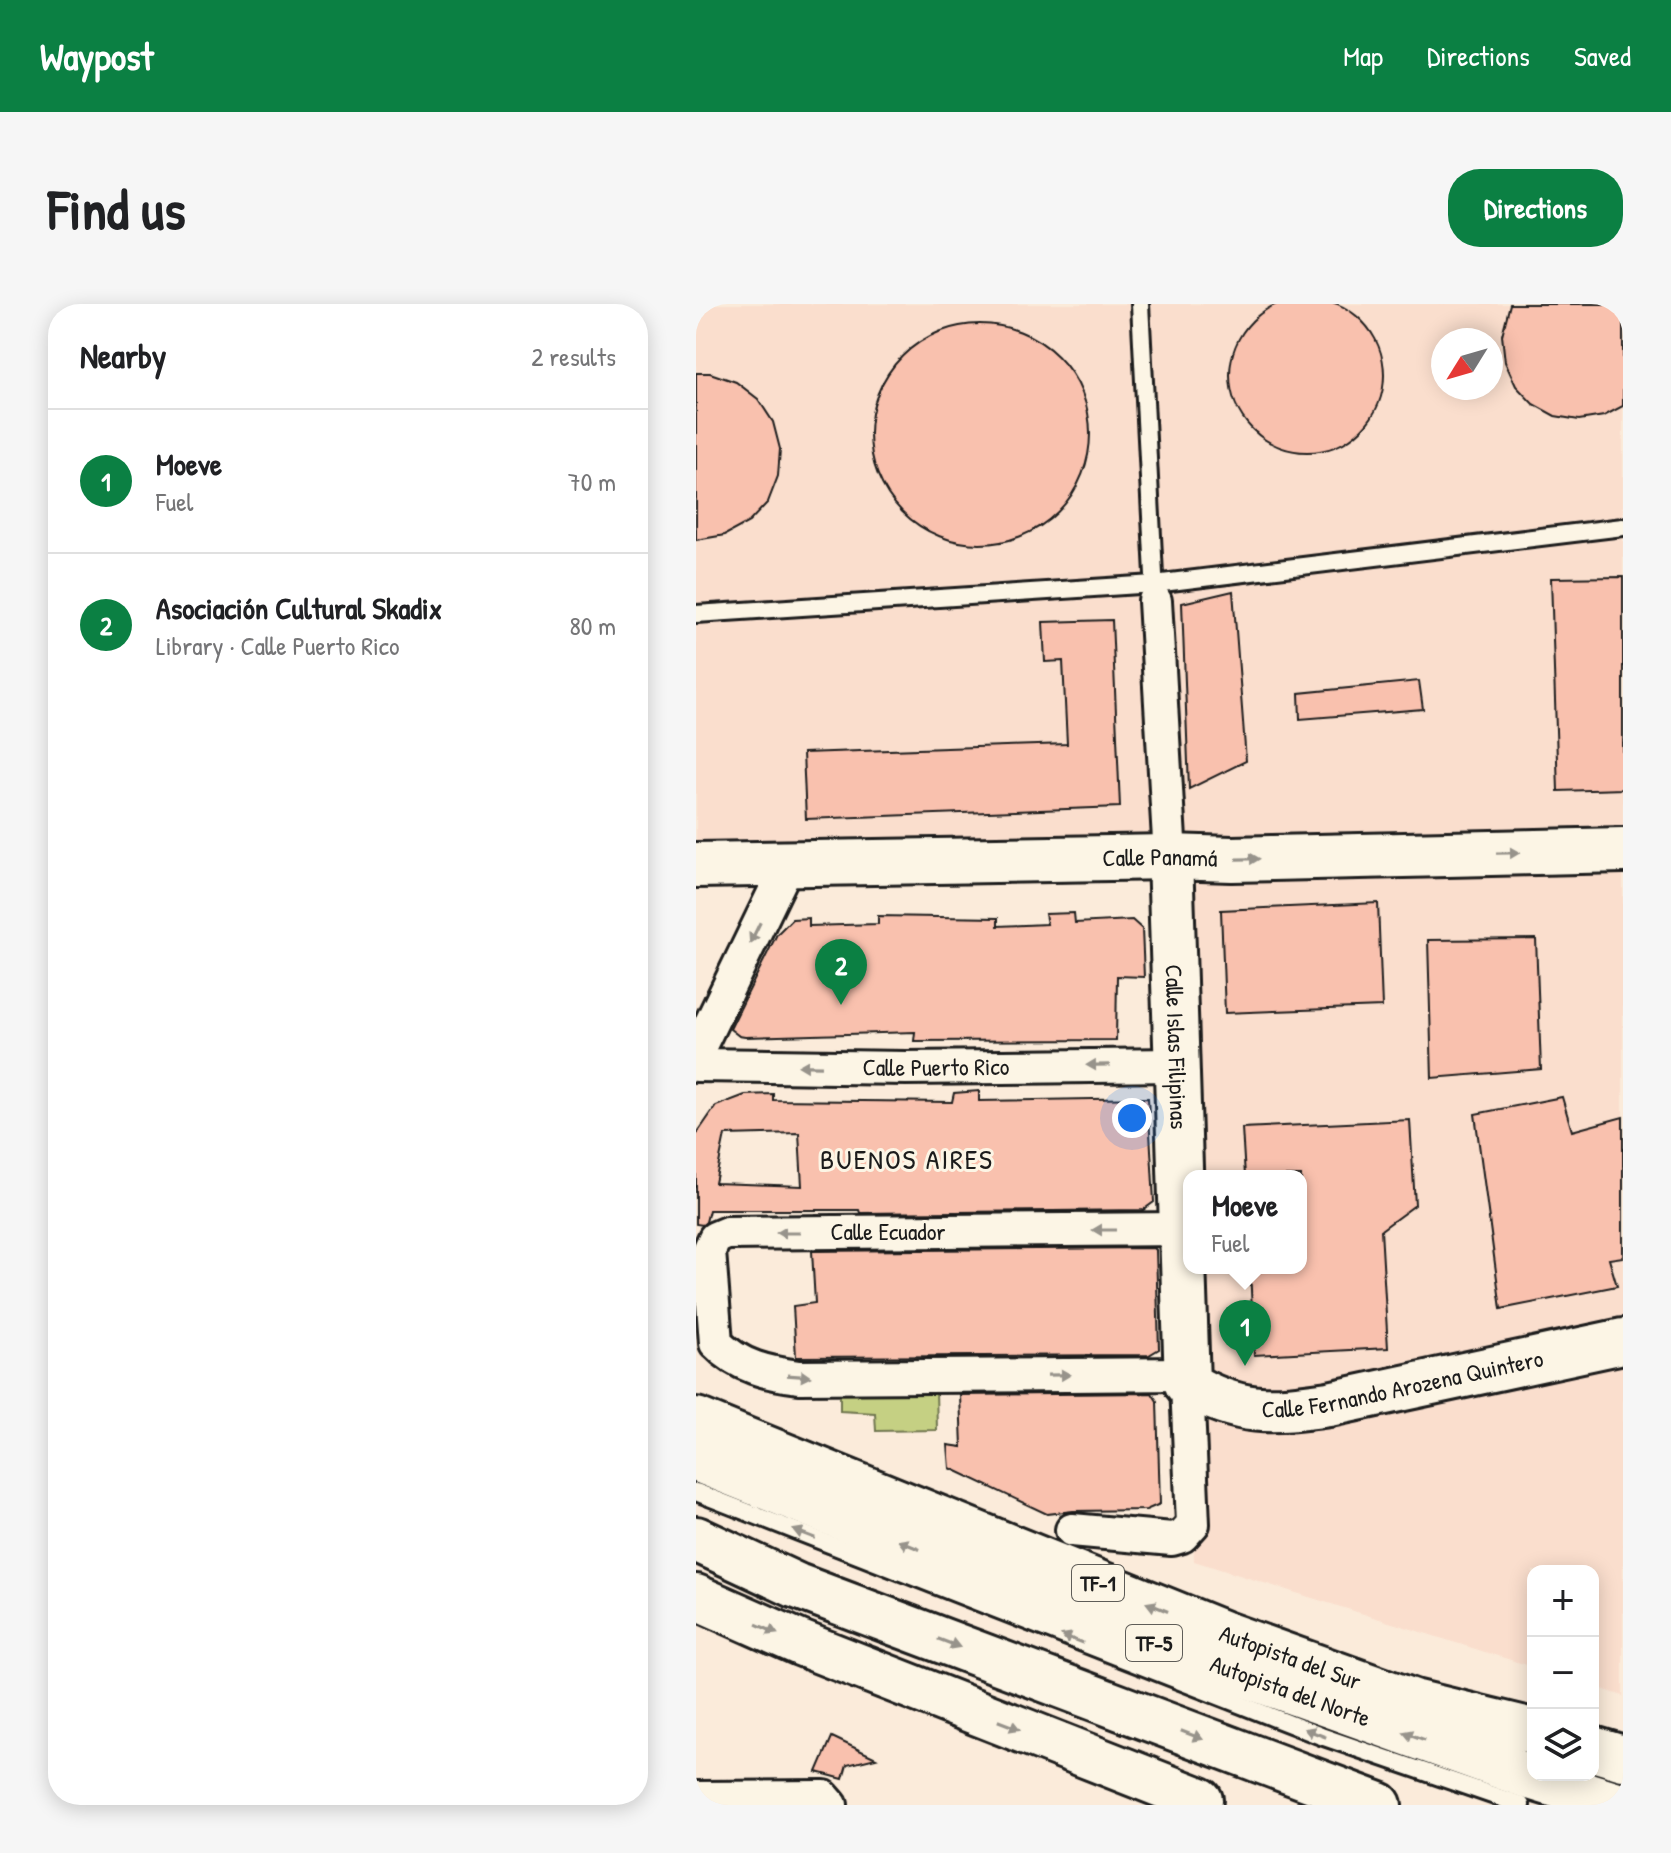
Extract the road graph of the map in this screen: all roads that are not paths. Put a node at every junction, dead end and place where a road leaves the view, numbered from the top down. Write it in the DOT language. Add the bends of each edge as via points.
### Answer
graph roads {
  1 [pos="1140,304"];
  2 [pos="1623,527"];
  3 [pos="1154,592"];
  4 [pos="696,614"];
  5 [pos="1623,850"];
  6 [pos="1170,857"];
  7 [pos="789,862"];
  8 [pos="701,868"];
  9 [pos="696,1054"];
  10 [pos="696,1065"];
  11 [pos="1176,1065"];
  12 [pos="1182,1229"];
  13 [pos="1183,1266"];
  14 [pos="1183,1274"];
  15 [pos="1623,1341"];
  16 [pos="1186,1379"];
  17 [pos="696,1402"];
  18 [pos="696,1420"];
  19 [pos="696,1437"];
  20 [pos="785,1458"];
  21 [pos="696,1459"];
  22 [pos="696,1492"];
  23 [pos="1072,1530"];
  24 [pos="696,1539"];
  25 [pos="696,1597"];
  26 [pos="1414,1702"];
  27 [pos="1527,1730"];
  28 [pos="1599,1751"];
  29 [pos="1527,1753"];
  30 [pos="1623,1758"];
  31 [pos="1599,1775"];
  32 [pos="1623,1782"];
  33 [pos="696,1798"];
  34 [pos="1200,1800"];
  35 [pos="1373,1803"];
  36 [pos="831,1805"];
  37 [pos="1521,1805"];
  38 [pos="1621,1805"];
  1 -- 3 [label="lane"];
  2 -- 3 [label="lane"];
  3 -- 4 [label="lane"];
  3 -- 6 [label="street"];
  6 -- 5 [label="main road, Calle Panamá, one-way"];
  6 -- 7 [label="main road, Calle Panamá"];
  6 -- 11 [label="main road, Calle Islas Filipinas"];
  7 -- 8 [label="main road, Calle Panamá"];
  7 -- 9 [label="street, one-way"];
  11 -- 10 [label="street, Calle Puerto Rico, one-way"];
  11 -- 12 [label="main road, Calle Islas Filipinas"];
  12 -- 13 [label="main road, Calle Islas Filipinas"];
  12 -- 16 [label="street, Calle Ecuador, one-way" via="727,1233 715,1238 709,1251 716,1343 765,1372 799,1377"];
  14 -- 16 [label="main road, Calle Islas Filipinas"];
  15 -- 16 [label="main road, Calle Fernando Arozena Quintero" via="1281,1411 1229,1404 1207,1396"];
  16 -- 23 [label="street, Calle Islas Filipinas" via="1193,1524 1172,1539"];
  17 -- 20 [label="main road"];
  18 -- 20 [label="main road"];
  19 -- 20 [label="main road" via="718,1447"];
  26 -- 20 [label="main road, Autopista del Sur / TF-1, one-way" via="1222,1633"];
  38 -- 21 [label="main road, Autopista del Norte / TF-5, one-way" via="1150,1641"];
  37 -- 22 [label="lane, one-way" via="1321,1736"];
  24 -- 35 [label="main road, one-way" via="797,1586"];
  25 -- 34 [label="main road, one-way"];
  26 -- 27 [label="main road, Autopista del Sur / TF-1"];
  26 -- 29 [label="main road"];
  28 -- 30 [label="main road"];
  31 -- 32 [label="main road"];
  33 -- 36 [label="street" via="824,1797"];
}
